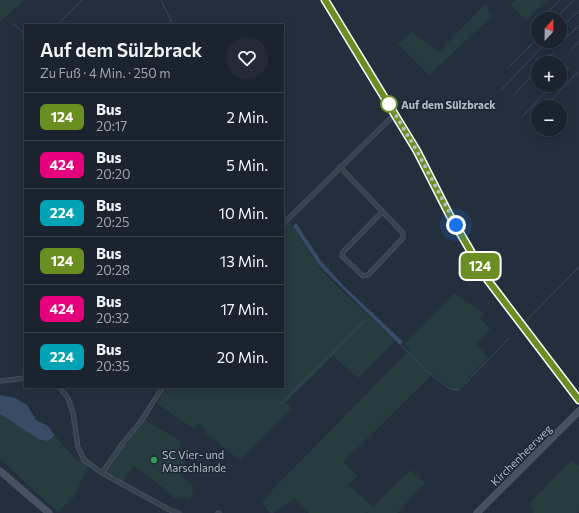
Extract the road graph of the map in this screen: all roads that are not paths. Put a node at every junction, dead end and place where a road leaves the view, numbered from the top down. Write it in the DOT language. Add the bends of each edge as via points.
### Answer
graph roads {
  1 [pos="325,0"];
  2 [pos="395,114"];
  3 [pos="340,167"];
  4 [pos="382,212"];
  5 [pos="284,223"];
  6 [pos="24,378"];
  7 [pos="0,381"];
  8 [pos="60,388"];
  9 [pos="162,388"];
  10 [pos="579,400"];
  11 [pos="579,411"];
  12 [pos="0,471"];
  13 [pos="102,473"];
  14 [pos="48,513"];
  15 [pos="179,513"];
  16 [pos="477,513"];
  1 -- 2 [label="street"];
  2 -- 3 [label="street"];
  2 -- 10 [label="street" via="487,279"];
  3 -- 4 [label="street"];
  3 -- 5 [label="street"];
  4 -- 4 [label="street" via="404,238 368,275 363,276 342,256 343,252"];
  6 -- 7 [label="street"];
  8 -- 13 [label="street" via="68,398 73,413 82,457"];
  9 -- 13 [label="street"];
  11 -- 16 [label="street, Kirchenheerweg"];
  12 -- 14 [label="street"];
  13 -- 15 [label="street"];
}
